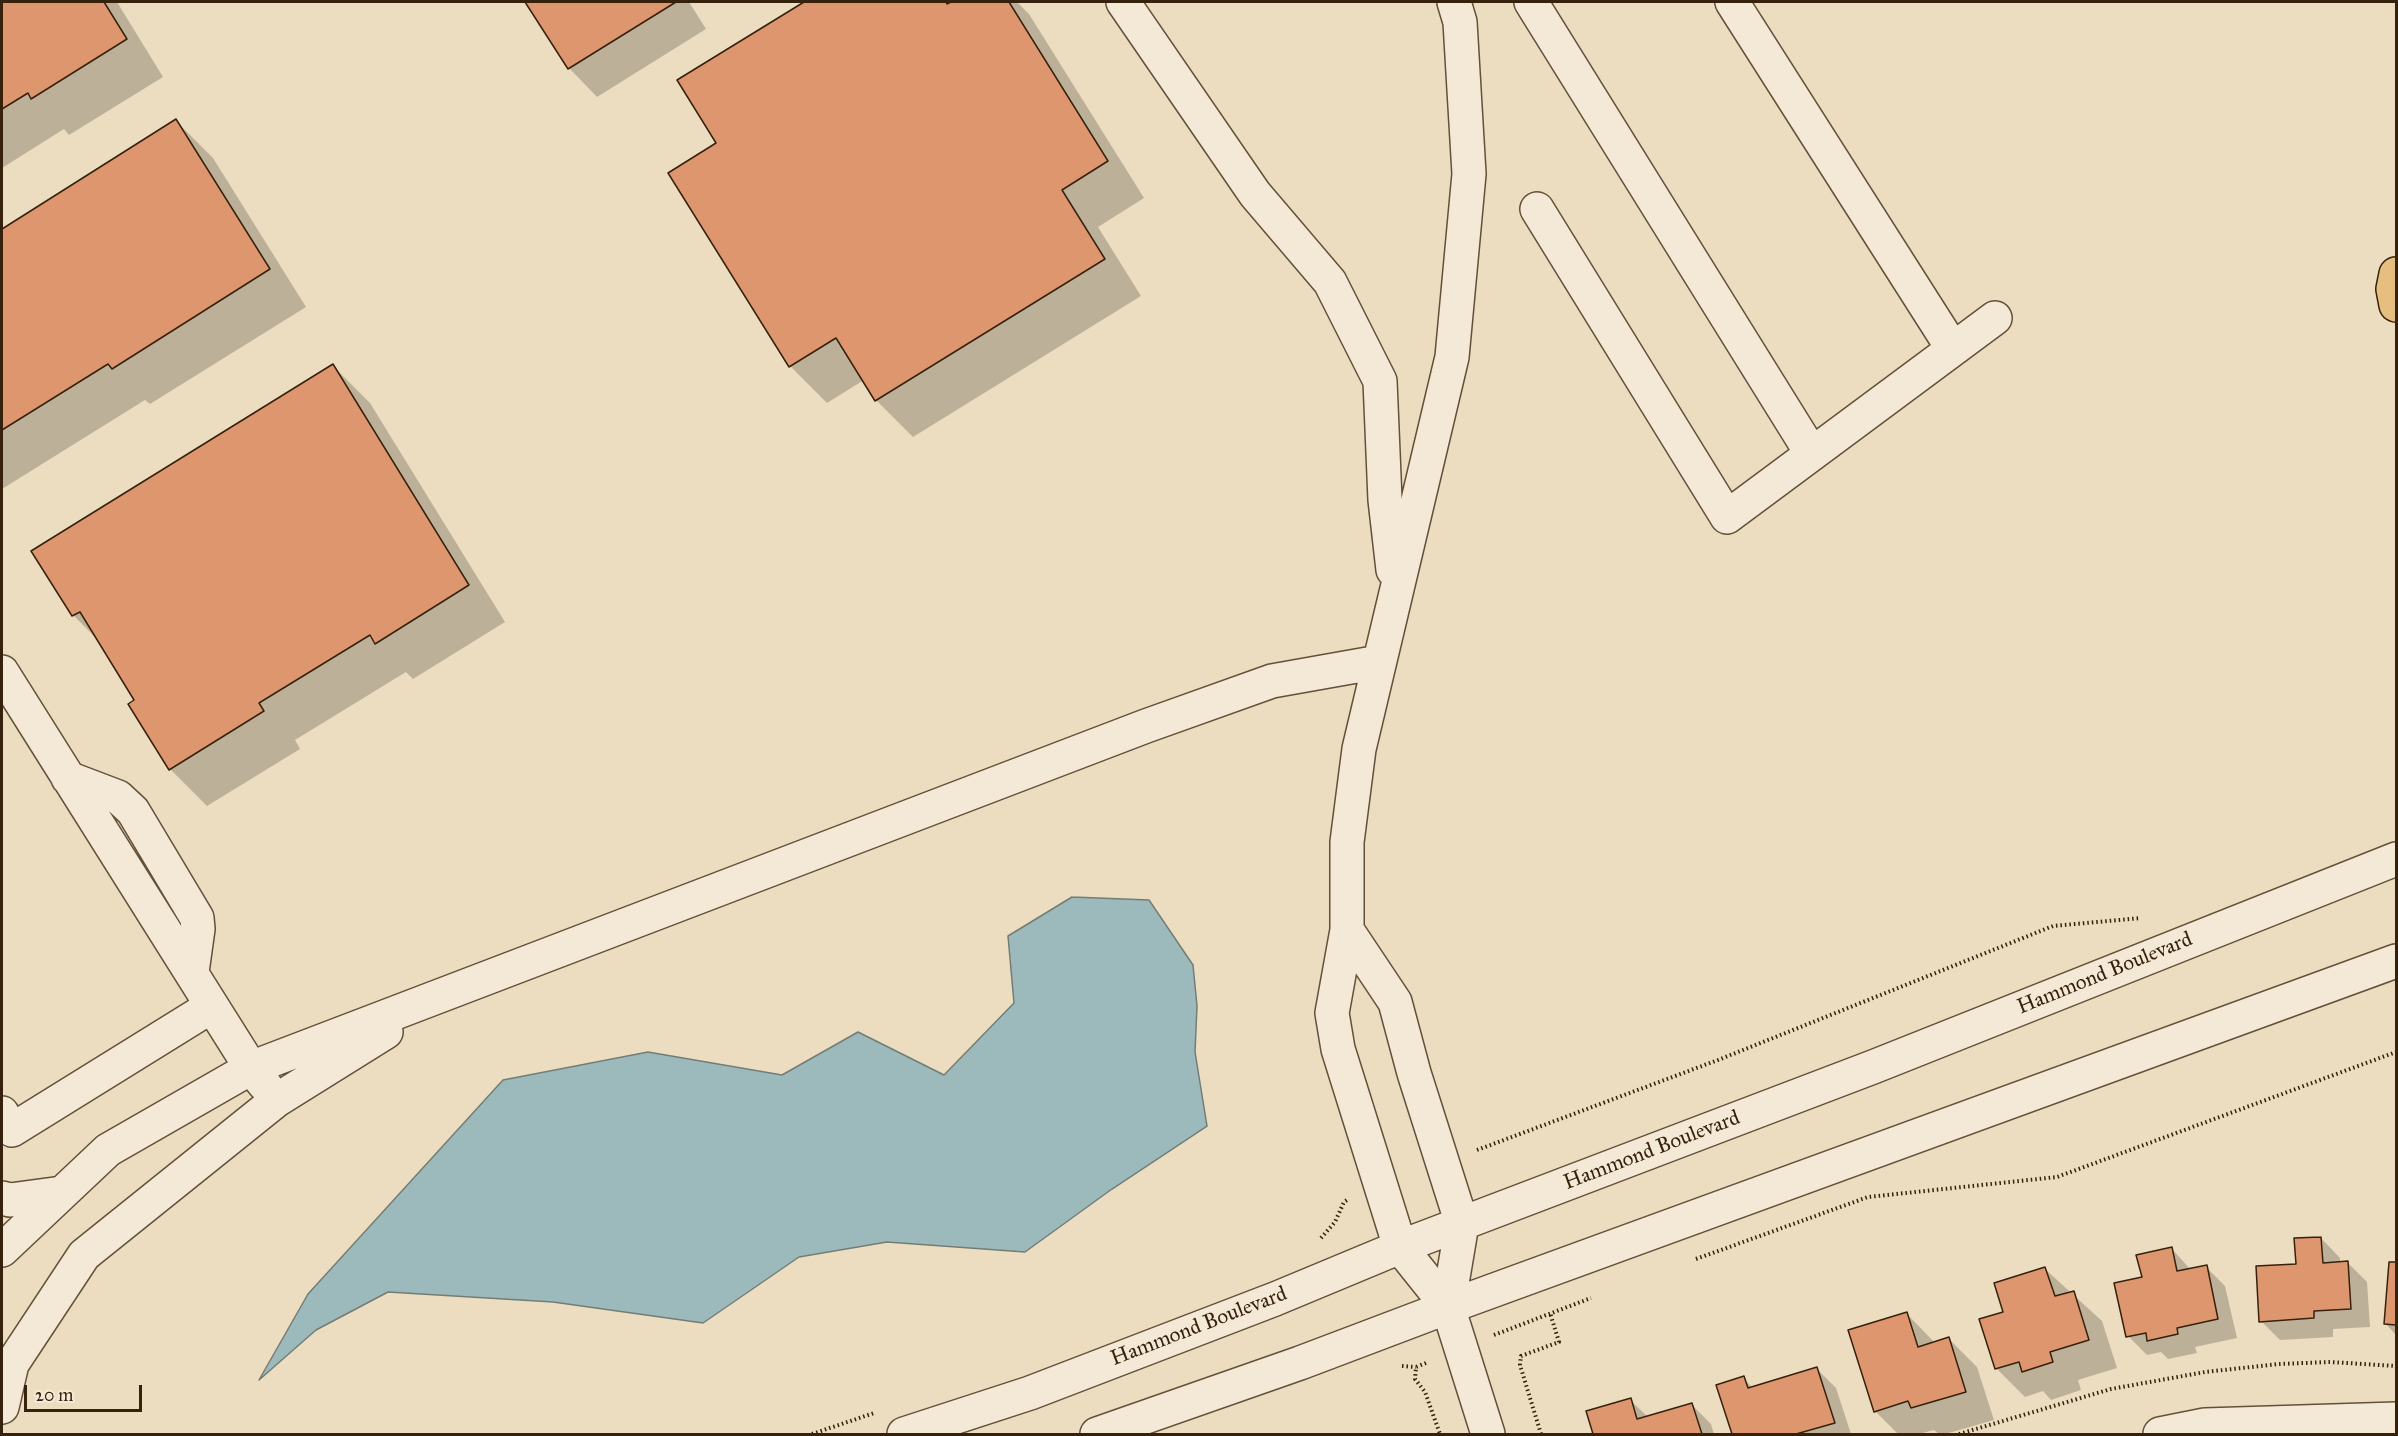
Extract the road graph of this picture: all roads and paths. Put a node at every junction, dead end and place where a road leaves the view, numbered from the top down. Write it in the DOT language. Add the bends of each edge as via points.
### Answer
graph roads {
  1 [pos="1123,2"];
  2 [pos="1454,2"];
  3 [pos="1531,2"];
  4 [pos="1732,2"];
  5 [pos="1537,209"];
  6 [pos="2397,274"];
  7 [pos="2397,305"];
  8 [pos="1995,318"];
  9 [pos="1953,349"];
  10 [pos="1812,454"];
  11 [pos="1396,592"];
  12 [pos="1380,663"];
  13 [pos="2,672"];
  14 [pos="2397,860"];
  15 [pos="2145,918"];
  16 [pos="1347,930"];
  17 [pos="2397,961"];
  18 [pos="452,992"];
  19 [pos="212,1006"];
  20 [pos="2397,1052"];
  21 [pos="251,1068"];
  22 [pos="277,1100"];
  23 [pos="2,1113"];
  24 [pos="1443,1164"];
  25 [pos="1381,1187"];
  26 [pos="63,1193"];
  27 [pos="2,1198"];
  28 [pos="1462,1224"];
  29 [pos="1314,1242"];
  30 [pos="1400,1247"];
  31 [pos="2,1250"];
  32 [pos="1688,1262"];
  33 [pos="1601,1294"];
  34 [pos="1448,1307"];
  35 [pos="1550,1313"];
  36 [pos="1461,1348"];
  37 [pos="2397,1366"];
  38 [pos="2,1407"];
  39 [pos="875,1413"];
  40 [pos="2397,1419"];
  41 [pos="812,1434"];
  42 [pos="904,1434"];
  43 [pos="1097,1434"];
  44 [pos="1440,1434"];
  45 [pos="1488,1434"];
  46 [pos="1540,1434"];
  47 [pos="1959,1434"];
  48 [pos="2160,1434"];
  1 -- 11 [label="street" via="1255,194 1330,282 1380,381 1384,500"];
  2 -- 11 [label="street" via="1460,22 1469,174 1452,357"];
  3 -- 10 [label="street"];
  4 -- 9 [label="street"];
  5 -- 10 [label="street" via="1727,517"];
  6 -- 7 [label="highway" via="2393,289"];
  8 -- 9 [label="street"];
  9 -- 10 [label="street"];
  11 -- 12 [label="street"];
  12 -- 16 [label="street" via="1359,749 1347,842"];
  12 -- 18 [label="street" via="1272,681"];
  13 -- 19 [label="street"];
  14 -- 28 [label="street, Hammond Boulevard"];
  15 -- 24 [label="path" via="2053,926 1718,1060"];
  16 -- 24 [label="street" via="1395,1002"];
  16 -- 25 [label="street" via="1332,1013 1338,1049"];
  17 -- 34 [label="street"];
  18 -- 21 [label="street"];
  18 -- 22 [label="street"];
  19 -- 21 [label="street"];
  19 -- 23 [label="street" via="12,1130"];
  20 -- 32 [label="path" via="2057,1177 1868,1197"];
  21 -- 22 [label="street"];
  21 -- 26 [label="street" via="108,1150"];
  22 -- 38 [label="street" via="84,1255 12,1364"];
  24 -- 28 [label="street"];
  25 -- 29 [label="path" via="1344,1202 1335,1222"];
  25 -- 30 [label="street"];
  26 -- 27 [label="street"];
  26 -- 31 [label="street"];
  28 -- 30 [label="street, Hammond Boulevard"];
  28 -- 34 [label="street"];
  30 -- 34 [label="street"];
  30 -- 42 [label="street, Hammond Boulevard" via="1030,1393"];
  33 -- 35 [label="path"];
  34 -- 36 [label="street"];
  34 -- 43 [label="street"];
  35 -- 36 [label="path"];
  35 -- 46 [label="path" via="1559,1342 1521,1356 1520,1365"];
  36 -- 44 [label="path" via="1416,1367 1415,1379 1425,1392"];
  36 -- 45 [label="street"];
  37 -- 47 [label="path" via="2330,1362 2205,1372 2111,1389"];
  39 -- 41 [label="path"];
  40 -- 48 [label="street" via="2205,1425"];
}
